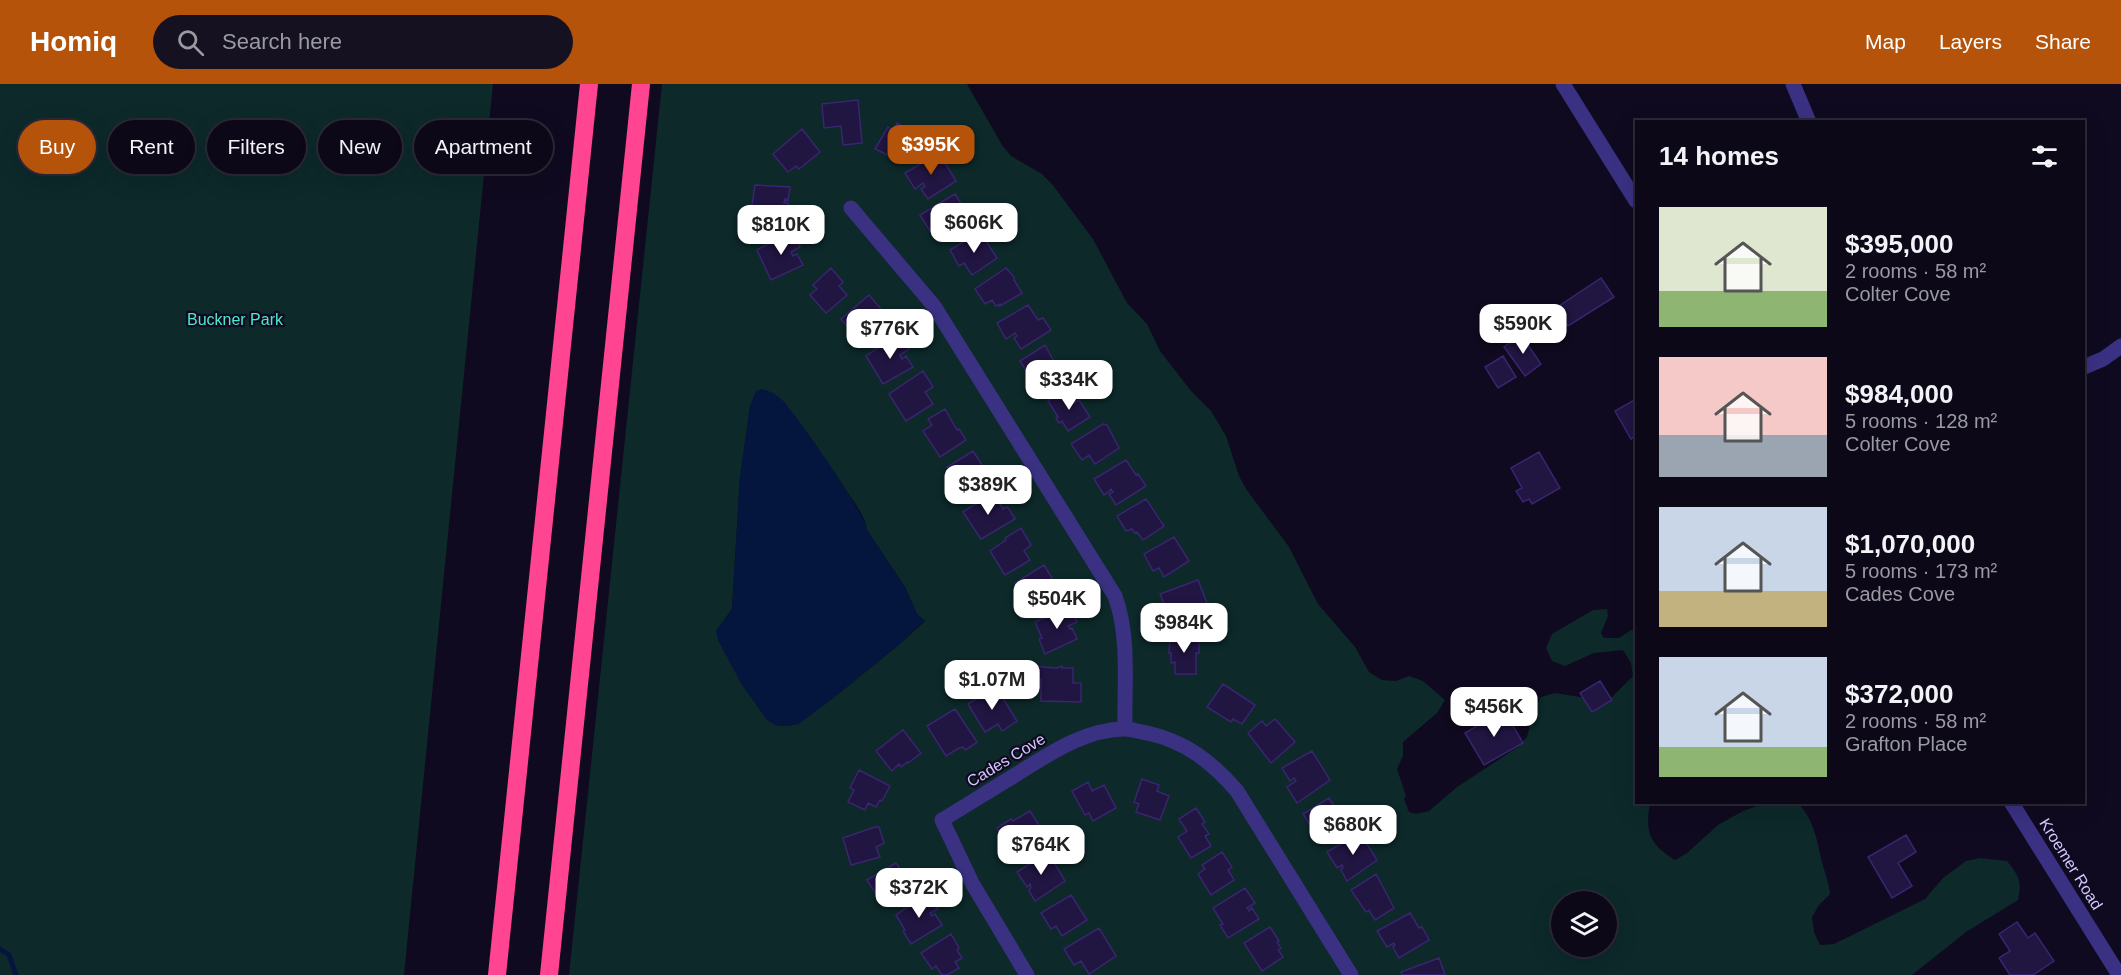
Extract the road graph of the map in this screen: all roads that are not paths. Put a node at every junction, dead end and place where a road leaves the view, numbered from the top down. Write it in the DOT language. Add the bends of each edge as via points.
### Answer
graph roads {
  1 [pos="589,84"];
  2 [pos="641,84"];
  3 [pos="1563,84"];
  4 [pos="1793,84"];
  5 [pos="1808,120"];
  6 [pos="1635,199"];
  7 [pos="851,208"];
  8 [pos="2121,346"];
  9 [pos="2085,367"];
  10 [pos="1125,729"];
  11 [pos="2012,804"];
  12 [pos="497,975"];
  13 [pos="549,975"];
  14 [pos="1028,975"];
  15 [pos="1351,975"];
  16 [pos="2118,975"];
  1 -- 12 [label="highway"];
  2 -- 13 [label="highway"];
  3 -- 6 [label="street"];
  4 -- 5 [label="street"];
  7 -- 10 [label="street" via="938,311 1115,596 1123,636"];
  8 -- 9 [label="street"];
  10 -- 14 [label="street, Cades Cove" via="1096,733 1069,743 942,820 972,883"];
  10 -- 15 [label="street" via="1185,746 1223,774"];
  11 -- 16 [label="street, Kroemer Road"];
}
